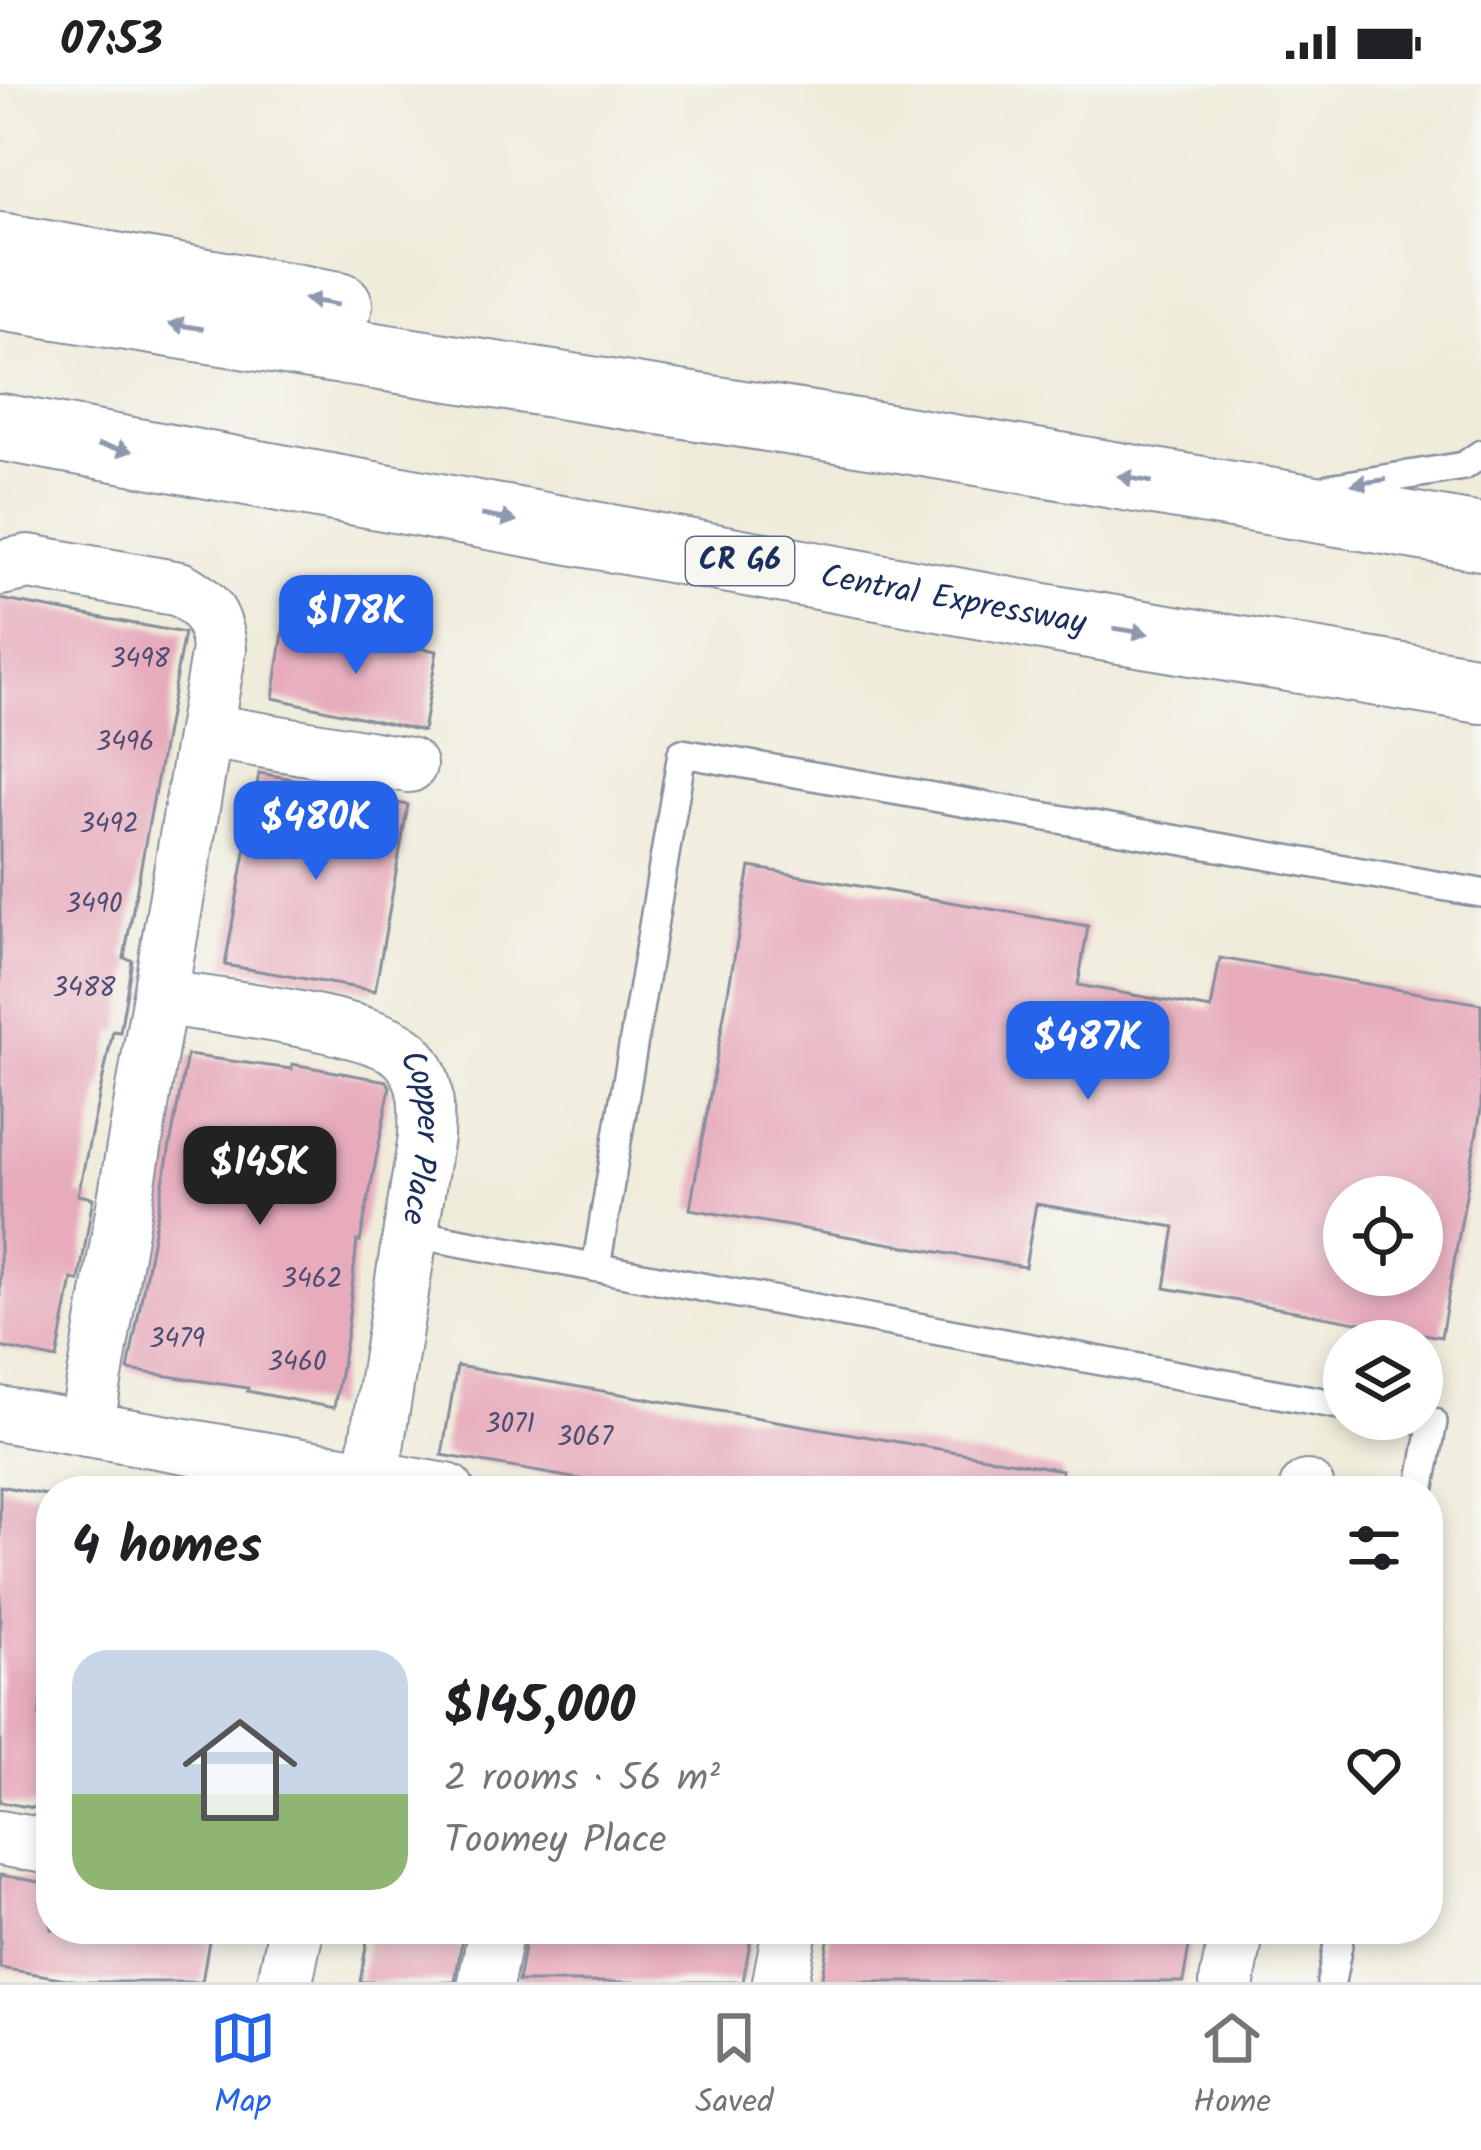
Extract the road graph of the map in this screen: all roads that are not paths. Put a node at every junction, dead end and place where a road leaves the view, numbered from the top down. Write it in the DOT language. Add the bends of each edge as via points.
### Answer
graph roads {
  1 [pos="0,246"];
  2 [pos="0,297"];
  3 [pos="0,427"];
  4 [pos="882,436"];
  5 [pos="1481,454"];
  6 [pos="1250,499"];
  7 [pos="1481,537"];
  8 [pos="0,568"];
  9 [pos="1481,689"];
  10 [pos="207,731"];
  11 [pos="410,766"];
  12 [pos="1481,892"];
  13 [pos="160,997"];
  14 [pos="410,1233"];
  15 [pos="596,1267"];
  16 [pos="1323,1402"];
  17 [pos="0,1414"];
  18 [pos="86,1429"];
  19 [pos="1430,1440"];
  20 [pos="329,1476"];
  21 [pos="371,1476"];
  22 [pos="1423,1476"];
  23 [pos="0,1838"];
  24 [pos="36,1844"];
  25 [pos="293,1944"];
  26 [pos="493,1944"];
  27 [pos="787,1944"];
  28 [pos="1234,1944"];
  29 [pos="1337,1944"];
  30 [pos="285,1982"];
  31 [pos="486,1982"];
  32 [pos="780,1982"];
  33 [pos="1227,1982"];
  34 [pos="1331,1982"];
  4 -- 1 [label="highway, one-way" via="715,371"];
  4 -- 2 [label="highway, one-way"];
  3 -- 9 [label="highway, Central Expressway / CR G6, one-way"];
  6 -- 4 [label="highway, one-way"];
  5 -- 6 [label="lane, one-way" via="1441,471"];
  6 -- 7 [label="highway"];
  8 -- 10 [label="street" via="29,562 180,589 201,600 219,649"];
  10 -- 11 [label="street"];
  10 -- 13 [label="street"];
  12 -- 15 [label="lane" via="682,753"];
  13 -- 14 [label="street, Copper Place" via="368,1033 409,1057 428,1105"];
  13 -- 18 [label="street"];
  14 -- 15 [label="lane"];
  14 -- 21 [label="street, Copper Place"];
  15 -- 16 [label="lane"];
  17 -- 18 [label="street"];
  18 -- 20 [label="street"];
  19 -- 22 [label="lane"];
  23 -- 24 [label="street"];
  25 -- 30 [label="street"];
  26 -- 31 [label="street"];
  27 -- 32 [label="street"];
  28 -- 33 [label="street"];
  29 -- 34 [label="lane"];
}
